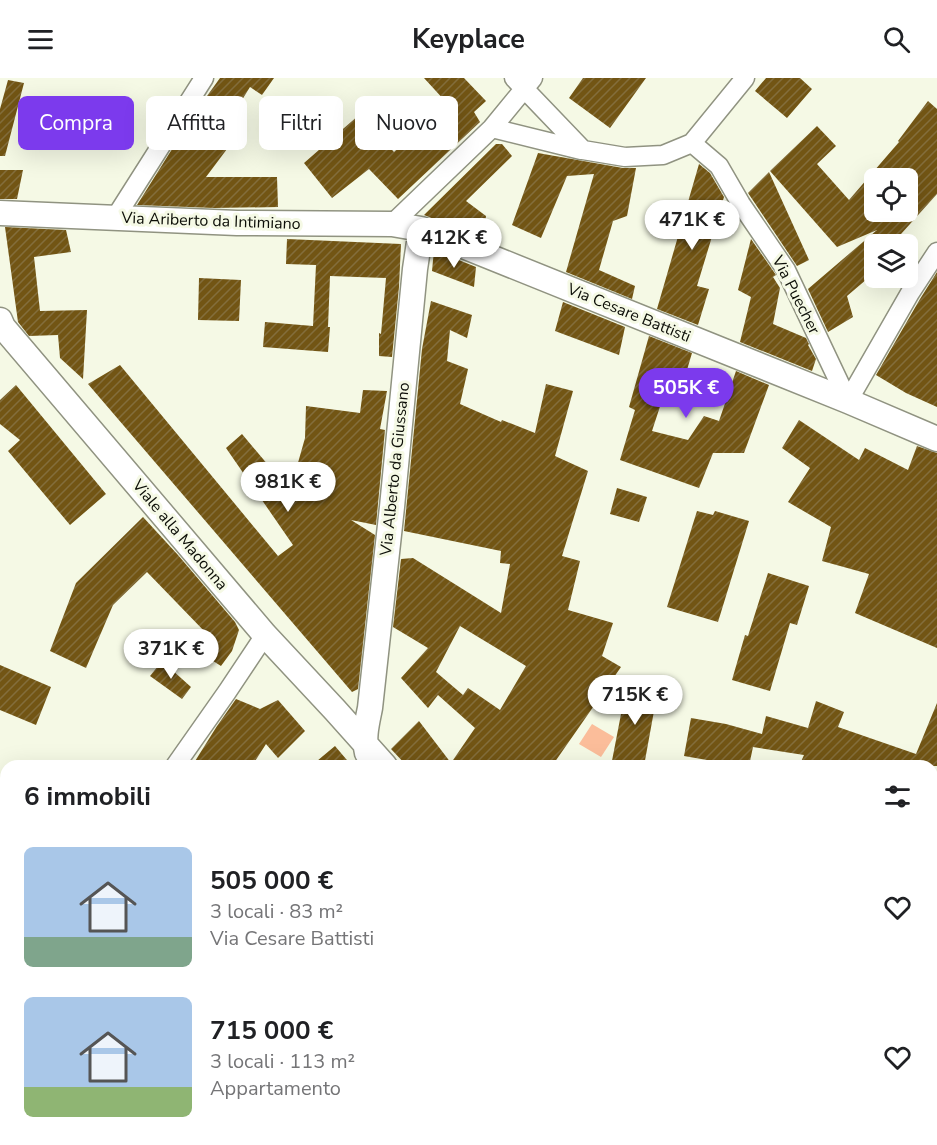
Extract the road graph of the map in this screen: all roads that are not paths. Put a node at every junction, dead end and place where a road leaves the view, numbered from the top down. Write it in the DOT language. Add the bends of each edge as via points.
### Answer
graph roads {
  1 [pos="204,78"];
  2 [pos="745,78"];
  3 [pos="523,84"];
  4 [pos="492,128"];
  5 [pos="692,143"];
  6 [pos="583,150"];
  7 [pos="7,217"];
  8 [pos="115,218"];
  9 [pos="396,221"];
  10 [pos="421,229"];
  11 [pos="937,252"];
  12 [pos="0,320"];
  13 [pos="848,401"];
  14 [pos="937,439"];
  15 [pos="265,635"];
  16 [pos="370,708"];
  17 [pos="336,711"];
  18 [pos="368,756"];
  19 [pos="179,760"];
  1 -- 8 [label="street"];
  2 -- 5 [label="street"];
  3 -- 4 [label="street"];
  3 -- 6 [label="street"];
  4 -- 6 [label="street"];
  4 -- 9 [label="street"];
  5 -- 6 [label="street" via="663,155 626,157"];
  5 -- 13 [label="street, Via Puecher" via="719,166 786,270"];
  7 -- 8 [label="street, Via Ariberto da Intimiano"];
  8 -- 9 [label="street, Via Ariberto da Intimiano" via="237,224"];
  9 -- 10 [label="street, Via Ariberto da Intimiano"];
  10 -- 13 [label="street, Via Cesare Battisti"];
  10 -- 16 [label="street, Via Alberto da Giussano"];
  11 -- 13 [label="street"];
  12 -- 15 [label="street, Viale alla Madonna"];
  13 -- 14 [label="street, Via Cesare Battisti"];
  15 -- 17 [label="street, Viale alla Madonna"];
  15 -- 19 [label="street"];
  16 -- 17 [label="street" via="354,714"];
  16 -- 18 [label="street, Via Alberto da Giussano"];
  17 -- 18 [label="street, Viale alla Madonna"];
}
